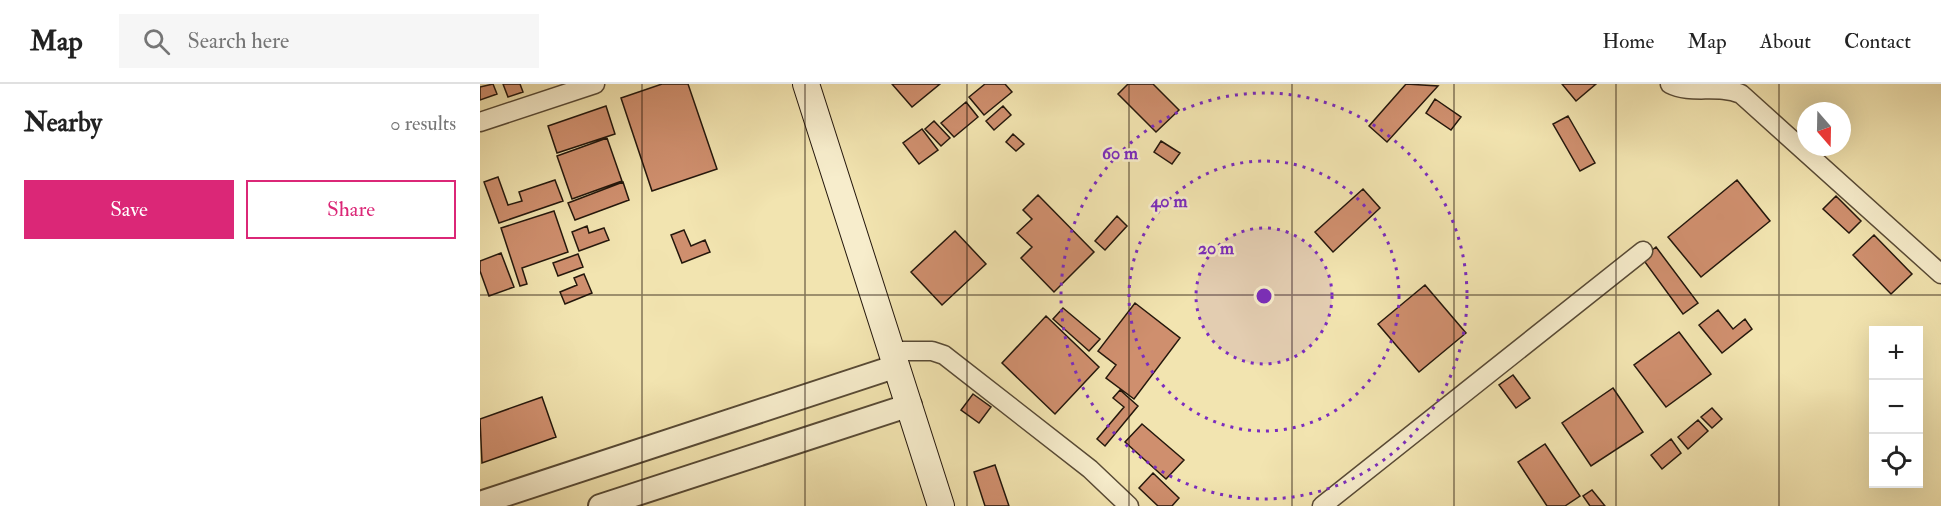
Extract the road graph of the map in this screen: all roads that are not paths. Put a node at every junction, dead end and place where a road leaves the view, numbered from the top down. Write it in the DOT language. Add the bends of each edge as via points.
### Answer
graph roads {
  1 [pos="595,84"];
  2 [pos="806,84"];
  3 [pos="1670,84"];
  4 [pos="547,92"];
  5 [pos="480,122"];
  6 [pos="1643,251"];
  7 [pos="1941,274"];
  8 [pos="895,359"];
  9 [pos="910,405"];
  10 [pos="480,503"];
  11 [pos="600,506"];
  12 [pos="941,506"];
  13 [pos="1129,506"];
  14 [pos="1322,506"];
  1 -- 4 [label="street"];
  2 -- 8 [label="main road"];
  3 -- 7 [label="street" via="1681,88 1723,88 1741,94"];
  4 -- 5 [label="street"];
  6 -- 14 [label="street"];
  8 -- 9 [label="main road"];
  8 -- 10 [label="street"];
  8 -- 13 [label="street" via="932,351 944,355 1090,469"];
  9 -- 11 [label="street"];
  9 -- 12 [label="main road"];
}
